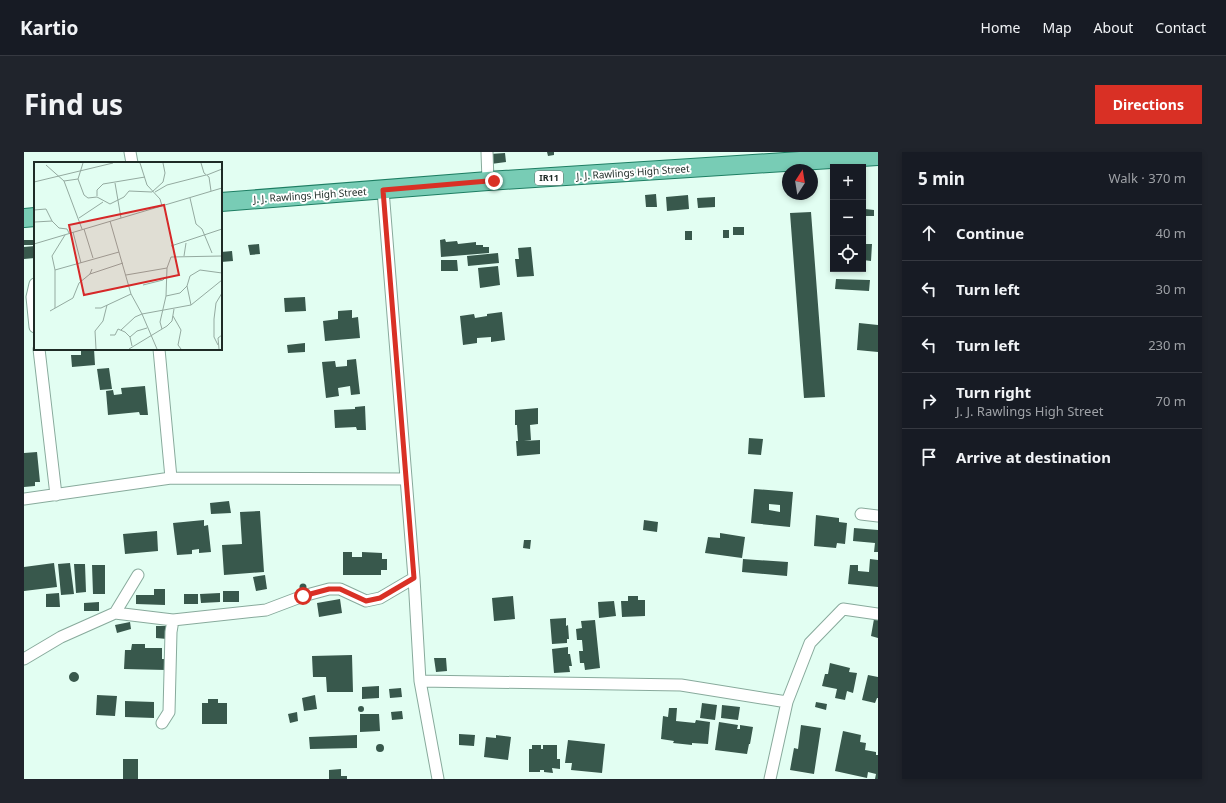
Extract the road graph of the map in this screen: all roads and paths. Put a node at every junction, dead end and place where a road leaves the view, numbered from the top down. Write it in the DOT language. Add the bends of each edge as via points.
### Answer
graph roads {
  1 [pos="130,152"];
  2 [pos="487,152"];
  3 [pos="867,155"];
  4 [pos="132,162"];
  5 [pos="488,181"];
  6 [pos="383,190"];
  7 [pos="222,202"];
  8 [pos="34,217"];
  9 [pos="24,218"];
  10 [pos="34,288"];
  11 [pos="34,317"];
  12 [pos="39,350"];
  13 [pos="159,350"];
  14 [pos="171,478"];
  15 [pos="406,479"];
  16 [pos="56,495"];
  17 [pos="24,499"];
  18 [pos="861,514"];
  19 [pos="878,516"];
  20 [pos="138,575"];
  21 [pos="414,578"];
  22 [pos="115,614"];
  23 [pos="878,614"];
  24 [pos="173,620"];
  25 [pos="24,659"];
  26 [pos="420,681"];
  27 [pos="787,702"];
  28 [pos="162,723"];
  29 [pos="771,775"];
  30 [pos="438,779"];
  31 [pos="760,779"];
  1 -- 4 [label="street"];
  2 -- 5 [label="street"];
  3 -- 5 [label="main road, J. J. Rawlings High Street / IR11"];
  5 -- 6 [label="main road, J. J. Rawlings High Street / IR11"];
  6 -- 7 [label="main road, J. J. Rawlings High Street / IR11"];
  6 -- 15 [label="street"];
  8 -- 9 [label="main road"];
  10 -- 11 [label="street"];
  12 -- 16 [label="street"];
  13 -- 14 [label="street"];
  14 -- 15 [label="street"];
  14 -- 16 [label="street"];
  15 -- 21 [label="street"];
  16 -- 17 [label="street"];
  18 -- 19 [label="street"];
  20 -- 22 [label="street"];
  21 -- 24 [label="street" via="380,598 366,601 340,589 329,589 266,610"];
  21 -- 26 [label="street"];
  22 -- 24 [label="street"];
  22 -- 25 [label="street" via="61,637"];
  23 -- 27 [label="street" via="843,609 810,643"];
  24 -- 28 [label="street" via="169,712"];
  26 -- 27 [label="street" via="681,685"];
  26 -- 30 [label="street"];
  27 -- 29 [label="street"];
  29 -- 31 [label="street"];
}
